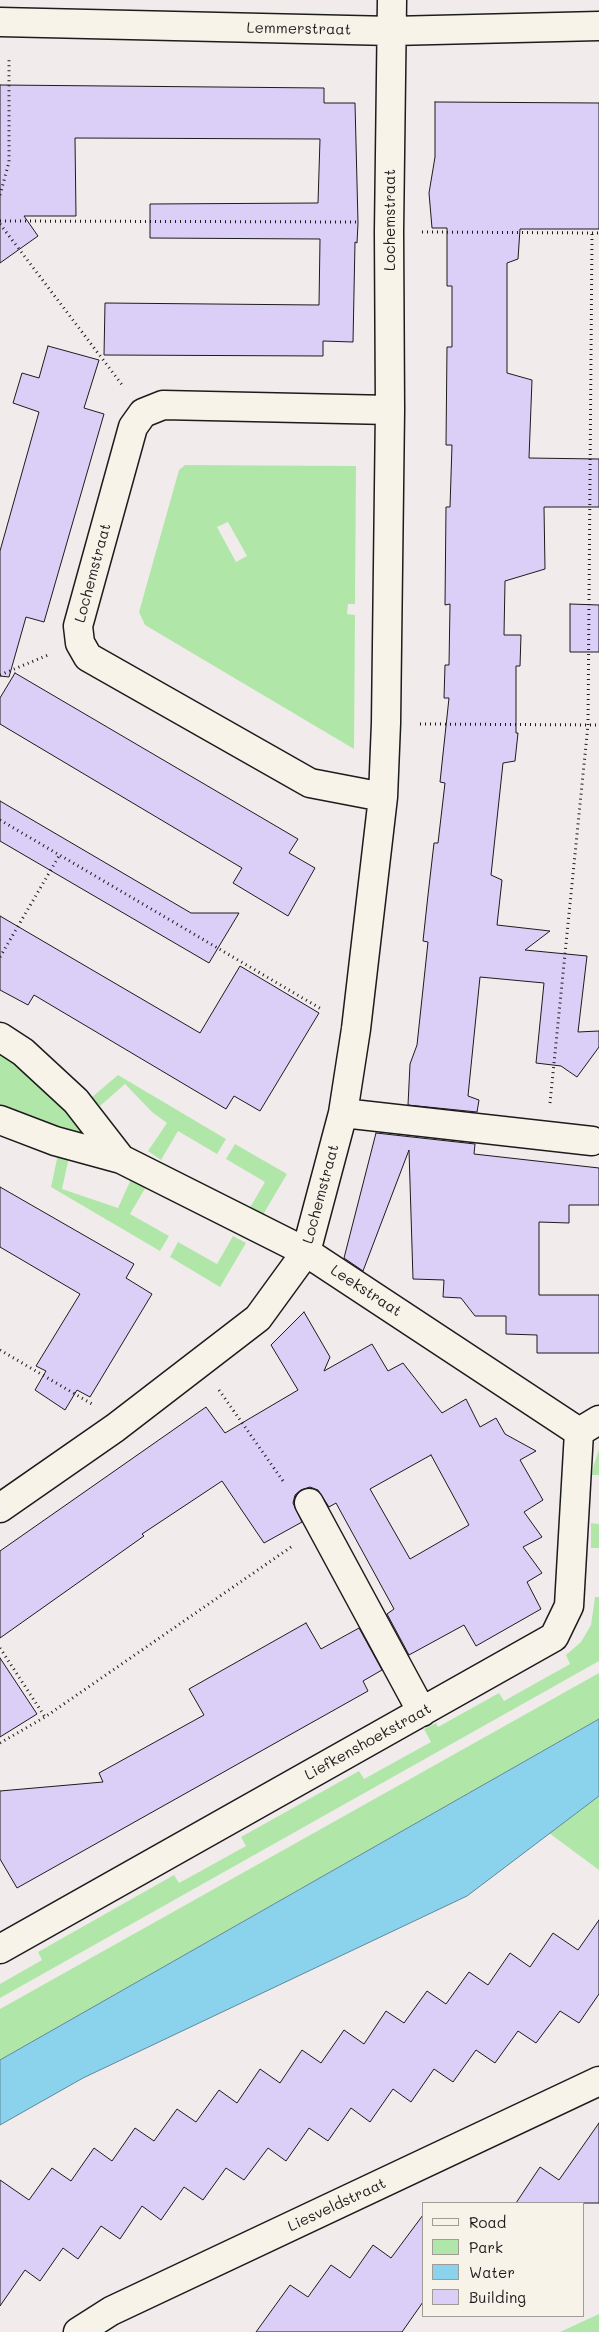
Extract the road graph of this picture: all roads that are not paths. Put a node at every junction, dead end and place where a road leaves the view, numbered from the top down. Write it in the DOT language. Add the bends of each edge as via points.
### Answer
graph roads {
  1 [pos="392,0"];
  2 [pos="5,23"];
  3 [pos="599,26"];
  4 [pos="392,31"];
  5 [pos="390,410"];
  6 [pos="383,797"];
  7 [pos="0,1037"];
  8 [pos="342,1113"];
  9 [pos="0,1120"];
  10 [pos="592,1140"];
  11 [pos="121,1159"];
  12 [pos="306,1252"];
  13 [pos="589,1426"];
  14 [pos="0,1508"];
  15 [pos="315,1514"];
  16 [pos="422,1712"];
  17 [pos="0,1949"];
  18 [pos="599,2082"];
  19 [pos="88,2329"];
  1 -- 4 [label="street, Lochemstraat"];
  2 -- 4 [label="street, Lemmerstraat"];
  3 -- 4 [label="street, Lemmerstraat"];
  4 -- 5 [label="street, Lochemstraat"];
  5 -- 6 [label="street, Lochemstraat"];
  5 -- 6 [label="street, Lochemstraat" via="163,405 143,413 133,427 78,626 80,642 88,657 310,783"];
  6 -- 8 [label="street, Lochemstraat" via="356,1029"];
  7 -- 11 [label="street, Leekstraat" via="23,1052 76,1101"];
  8 -- 10 [label="street"];
  8 -- 12 [label="street, Lochemstraat"];
  9 -- 11 [label="street, Leekstraat" via="54,1141"];
  11 -- 12 [label="street, Leekstraat"];
  12 -- 13 [label="street, Leekstraat"];
  12 -- 14 [label="street, Lochemstraat" via="258,1318 115,1428"];
  13 -- 16 [label="street, Liefkenshoekstraat" via="570,1606 554,1637"];
  15 -- 16 [label="street"];
  16 -- 17 [label="street, Liefkenshoekstraat"];
  18 -- 19 [label="street, Liesveldstraat" via="110,2312"];
}
